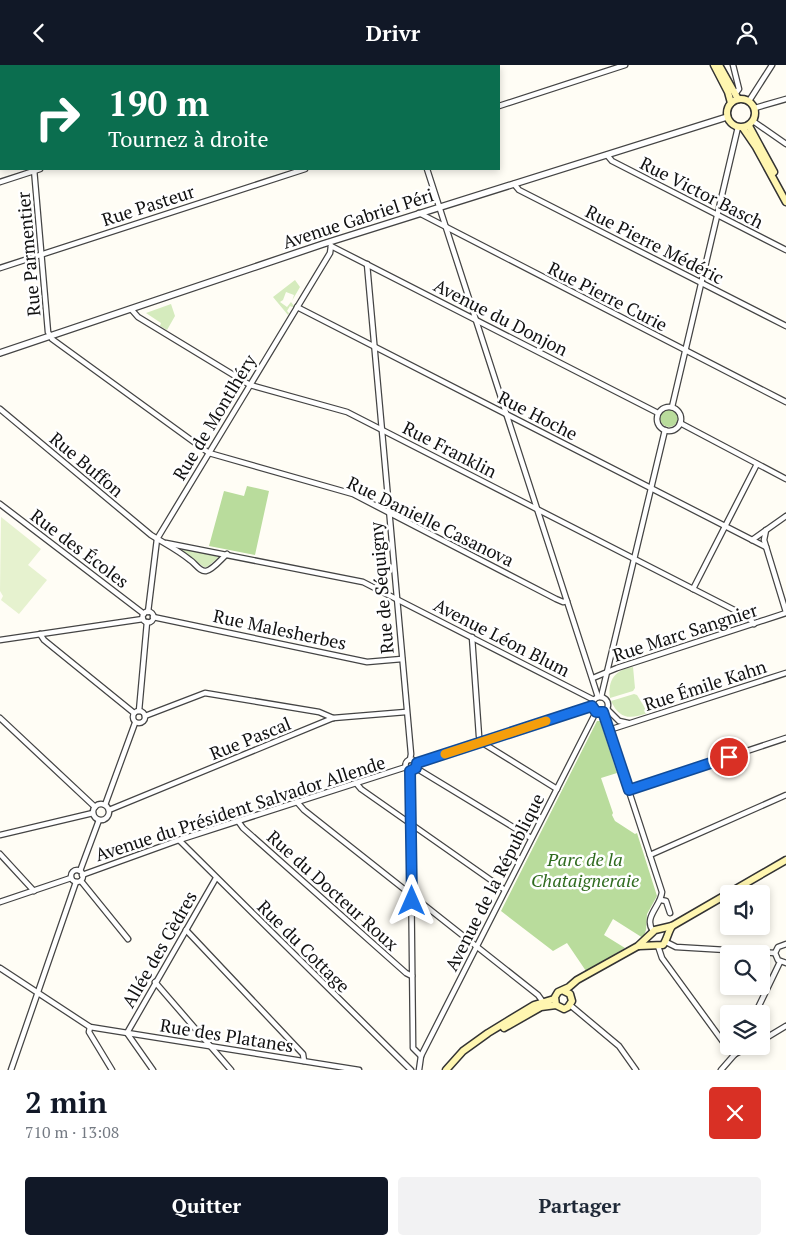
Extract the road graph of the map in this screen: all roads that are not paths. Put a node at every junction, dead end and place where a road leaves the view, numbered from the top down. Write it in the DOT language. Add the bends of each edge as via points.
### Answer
graph roads {
  1 [pos="625,65"];
  2 [pos="714,65"];
  3 [pos="719,65"];
  4 [pos="733,65"];
  5 [pos="772,65"];
  6 [pos="737,96"];
  7 [pos="786,99"];
  8 [pos="749,101"];
  9 [pos="730,103"];
  10 [pos="500,106"];
  11 [pos="755,108"];
  12 [pos="727,117"];
  13 [pos="746,126"];
  14 [pos="786,144"];
  15 [pos="607,155"];
  16 [pos="33,170"];
  17 [pos="36,170"];
  18 [pos="302,170"];
  19 [pos="427,170"];
  20 [pos="0,181"];
  21 [pos="514,184"];
  22 [pos="786,195"];
  23 [pos="786,202"];
  24 [pos="439,207"];
  25 [pos="419,213"];
  26 [pos="717,215"];
  27 [pos="445,227"];
  28 [pos="331,244"];
  29 [pos="786,250"];
  30 [pos="42,254"];
  31 [pos="367,265"];
  32 [pos="0,267"];
  33 [pos="701,283"];
  34 [pos="297,307"];
  35 [pos="131,309"];
  36 [pos="476,320"];
  37 [pos="786,326"];
  38 [pos="50,336"];
  39 [pos="374,347"];
  40 [pos="685,351"];
  41 [pos="0,353"];
  42 [pos="250,385"];
  43 [pos="786,402"];
  44 [pos="672,407"];
  45 [pos="0,409"];
  46 [pos="658,413"];
  47 [pos="507,415"];
  48 [pos="680,423"];
  49 [pos="382,430"];
  50 [pos="665,430"];
  51 [pos="208,453"];
  52 [pos="757,464"];
  53 [pos="784,477"];
  54 [pos="786,483"];
  55 [pos="652,489"];
  56 [pos="0,504"];
  57 [pos="538,510"];
  58 [pos="388,513"];
  59 [pos="786,516"];
  60 [pos="725,527"];
  61 [pos="766,530"];
  62 [pos="157,539"];
  63 [pos="752,540"];
  64 [pos="166,543"];
  65 [pos="766,547"];
  66 [pos="227,554"];
  67 [pos="634,559"];
  68 [pos="693,589"];
  69 [pos="397,599"];
  70 [pos="567,601"];
  71 [pos="786,612"];
  72 [pos="145,617"];
  73 [pos="153,617"];
  74 [pos="754,624"];
  75 [pos="40,634"];
  76 [pos="472,637"];
  77 [pos="0,640"];
  78 [pos="402,659"];
  79 [pos="608,672"];
  80 [pos="786,673"];
  81 [pos="593,678"];
  82 [pos="598,698"];
  83 [pos="592,706"];
  84 [pos="605,711"];
  85 [pos="137,712"];
  86 [pos="406,712"];
  87 [pos="596,712"];
  88 [pos="145,715"];
  89 [pos="0,718"];
  90 [pos="333,718"];
  91 [pos="135,723"];
  92 [pos="632,723"];
  93 [pos="609,731"];
  94 [pos="786,738"];
  95 [pos="481,742"];
  96 [pos="410,760"];
  97 [pos="416,766"];
  98 [pos="406,767"];
  99 [pos="410,771"];
  100 [pos="356,783"];
  101 [pos="557,789"];
  102 [pos="629,790"];
  103 [pos="786,795"];
  104 [pos="297,802"];
  105 [pos="105,805"];
  106 [pos="95,807"];
  107 [pos="109,810"];
  108 [pos="93,813"];
  109 [pos="99,819"];
  110 [pos="238,821"];
  111 [pos="411,825"];
  112 [pos="0,835"];
  113 [pos="532,839"];
  114 [pos="179,840"];
  115 [pos="0,854"];
  116 [pos="650,855"];
  117 [pos="786,860"];
  118 [pos="81,873"];
  119 [pos="216,878"];
  120 [pos="71,879"];
  121 [pos="78,881"];
  122 [pos="505,890"];
  123 [pos="34,891"];
  124 [pos="412,896"];
  125 [pos="661,900"];
  126 [pos="0,902"];
  127 [pos="670,913"];
  128 [pos="672,926"];
  129 [pos="186,930"];
  130 [pos="655,932"];
  131 [pos="128,939"];
  132 [pos="666,939"];
  133 [pos="656,945"];
  134 [pos="786,945"];
  135 [pos="638,946"];
  136 [pos="477,947"];
  137 [pos="775,953"];
  138 [pos="780,962"];
  139 [pos="786,963"];
  140 [pos="0,968"];
  141 [pos="412,976"];
  142 [pos="155,982"];
  143 [pos="38,992"];
  144 [pos="567,993"];
  145 [pos="543,1002"];
  146 [pos="555,1002"];
  147 [pos="570,1005"];
  148 [pos="759,1005"];
  149 [pos="786,1026"];
  150 [pos="90,1027"];
  151 [pos="127,1033"];
  152 [pos="770,1036"];
  153 [pos="720,1038"];
  154 [pos="211,1047"];
  155 [pos="421,1055"];
  156 [pos="734,1055"];
  157 [pos="304,1061"];
  158 [pos="316,1063"];
  159 [pos="420,1069"];
  160 [pos="11,1070"];
  161 [pos="112,1070"];
  162 [pos="153,1070"];
  163 [pos="231,1070"];
  164 [pos="318,1070"];
  165 [pos="359,1070"];
  166 [pos="411,1070"];
  167 [pos="446,1070"];
  168 [pos="450,1070"];
  169 [pos="636,1070"];
  170 [pos="721,1070"];
  1 -- 10 [label="street"];
  2 -- 9 [label="main road"];
  3 -- 6 [label="main road"];
  4 -- 6 [label="street" via="739,89"];
  5 -- 8 [label="street"];
  6 -- 8 [label="main road"];
  6 -- 9 [label="main road"];
  7 -- 11 [label="street"];
  8 -- 11 [label="main road"];
  9 -- 12 [label="main road"];
  11 -- 13 [label="main road" via="756,113"];
  12 -- 13 [label="main road" via="733,125"];
  12 -- 15 [label="street, Avenue Gabriel Péri"];
  13 -- 14 [label="street"];
  13 -- 22 [label="main road"];
  13 -- 23 [label="main road"];
  13 -- 26 [label="street"];
  15 -- 21 [label="street, Avenue Gabriel Péri"];
  15 -- 26 [label="street, Rue Victor Basch" via="612,161"];
  16 -- 20 [label="street"];
  17 -- 30 [label="street, Rue Parmentier"];
  18 -- 30 [label="street, Rue Pasteur"];
  19 -- 24 [label="street"];
  21 -- 24 [label="street, Avenue Gabriel Péri"];
  21 -- 33 [label="street, Rue Pierre Médéric" via="519,190"];
  24 -- 25 [label="street, Avenue Gabriel Péri"];
  24 -- 27 [label="street"];
  25 -- 27 [label="street, Rue Pierre Curie"];
  25 -- 28 [label="street, Avenue Gabriel Péri"];
  26 -- 29 [label="street, Rue Victor Basch"];
  26 -- 33 [label="street"];
  27 -- 36 [label="street"];
  27 -- 40 [label="street, Rue Pierre Curie"];
  28 -- 31 [label="street, Avenue du Donjon"];
  28 -- 34 [label="street, Rue de Montlhéry" via="330,253"];
  28 -- 35 [label="street, Avenue Gabriel Péri"];
  30 -- 32 [label="street, Rue Pasteur"];
  30 -- 38 [label="street, Rue Parmentier"];
  31 -- 36 [label="street, Avenue du Donjon"];
  31 -- 39 [label="street, Rue de Séquigny"];
  33 -- 37 [label="street, Rue Pierre Médéric"];
  33 -- 40 [label="street"];
  34 -- 39 [label="street, Rue Hoche"];
  34 -- 42 [label="street, Rue de Montlhéry"];
  35 -- 38 [label="street, Avenue Gabriel Péri"];
  35 -- 42 [label="street, Rue Franklin" via="138,317"];
  36 -- 46 [label="street, Avenue du Donjon"];
  36 -- 47 [label="street"];
  38 -- 41 [label="street, Avenue Gabriel Péri"];
  38 -- 51 [label="street, Rue Danielle Casanova"];
  39 -- 47 [label="street, Rue Hoche"];
  39 -- 49 [label="street, Rue de Séquigny"];
  40 -- 43 [label="street, Rue Pierre Curie"];
  40 -- 44 [label="street"];
  42 -- 49 [label="street, Rue Franklin" via="342,411"];
  42 -- 51 [label="street, Rue de Montlhéry"];
  44 -- 46 [label="street" via="664,407"];
  44 -- 48 [label="street" via="679,413"];
  45 -- 62 [label="street, Rue Buffon"];
  46 -- 50 [label="street" via="658,423"];
  47 -- 55 [label="street, Rue Hoche"];
  47 -- 57 [label="street"];
  48 -- 50 [label="street" via="675,429"];
  48 -- 52 [label="street"];
  49 -- 57 [label="street, Rue Franklin"];
  49 -- 58 [label="street, Rue de Séquigny"];
  50 -- 55 [label="street"];
  51 -- 58 [label="street, Rue Danielle Casanova" via="353,494"];
  51 -- 62 [label="street, Rue de Montlhéry"];
  52 -- 53 [label="street"];
  52 -- 60 [label="street"];
  53 -- 54 [label="street"];
  55 -- 60 [label="street, Rue Hoche"];
  55 -- 67 [label="street"];
  56 -- 72 [label="street, Rue des Écoles"];
  57 -- 67 [label="street, Rue Franklin"];
  57 -- 70 [label="street"];
  58 -- 69 [label="street, Rue de Séquigny"];
  58 -- 70 [label="street, Rue Danielle Casanova" via="556,599"];
  59 -- 61 [label="street"];
  60 -- 63 [label="street, Rue Hoche"];
  60 -- 68 [label="street"];
  61 -- 63 [label="street"];
  61 -- 65 [label="street"];
  62 -- 64 [label="street, Rue Buffon"];
  62 -- 72 [label="street, Rue de Montlhéry"];
  63 -- 65 [label="street, Rue Hoche"];
  64 -- 66 [label="street, Avenue Léon Blum"];
  64 -- 66 [label="street" via="203,571 210,570"];
  65 -- 71 [label="street"];
  66 -- 69 [label="street, Avenue Léon Blum" via="356,580"];
  67 -- 68 [label="street, Rue Franklin"];
  67 -- 79 [label="street"];
  68 -- 74 [label="street, Rue Franklin" via="748,617"];
  69 -- 76 [label="street, Avenue Léon Blum"];
  69 -- 78 [label="street, Rue de Séquigny"];
  70 -- 81 [label="street"];
  71 -- 74 [label="street, Rue Marc Sangnier"];
  72 -- 73 [label="street" via="151,621"];
  72 -- 73 [label="street, Rue des Écoles" via="152,613"];
  72 -- 75 [label="street"];
  72 -- 85 [label="street, Rue de Montlhéry"];
  73 -- 78 [label="street, Rue Malesherbes" via="368,662"];
  74 -- 79 [label="street, Rue Marc Sangnier"];
  75 -- 77 [label="street"];
  75 -- 85 [label="street"];
  76 -- 82 [label="street, Avenue Léon Blum"];
  76 -- 95 [label="street"];
  78 -- 86 [label="street, Rue de Séquigny"];
  79 -- 81 [label="street, Rue Marc Sangnier"];
  79 -- 82 [label="street"];
  80 -- 92 [label="street, Rue Émile Kahn"];
  81 -- 82 [label="street"];
  82 -- 83 [label="street"];
  82 -- 84 [label="street" via="608,702"];
  83 -- 87 [label="street"];
  83 -- 95 [label="street"];
  84 -- 87 [label="street"];
  84 -- 92 [label="street, Rue Émile Kahn" via="619,721"];
  84 -- 93 [label="street"];
  85 -- 88 [label="street"];
  85 -- 91 [label="street, Rue de Montlhéry" via="133,719"];
  86 -- 90 [label="street, Rue Pascal"];
  86 -- 96 [label="street, Rue de Séquigny"];
  87 -- 101 [label="street, Avenue de la République"];
  88 -- 90 [label="street" via="205,693"];
  88 -- 91 [label="street" via="142,722"];
  89 -- 106 [label="street"];
  90 -- 107 [label="street, Rue Pascal"];
  91 -- 105 [label="street"];
  92 -- 93 [label="street, Rue Émile Kahn"];
  93 -- 102 [label="street"];
  94 -- 102 [label="street"];
  95 -- 97 [label="street"];
  95 -- 101 [label="street"];
  96 -- 97 [label="street" via="414,760"];
  96 -- 98 [label="street"];
  97 -- 99 [label="street"];
  97 -- 113 [label="street"];
  98 -- 99 [label="street"];
  98 -- 100 [label="street, Avenue du Président Salvador Allende"];
  99 -- 111 [label="street"];
  100 -- 104 [label="street, Avenue du Président Salvador Allende"];
  100 -- 111 [label="street"];
  101 -- 113 [label="street, Avenue de la République"];
  102 -- 116 [label="street"];
  103 -- 116 [label="street"];
  104 -- 110 [label="street, Avenue du Président Salvador Allende"];
  104 -- 124 [label="street"];
  105 -- 106 [label="street"];
  105 -- 107 [label="street"];
  106 -- 108 [label="street"];
  107 -- 109 [label="street" via="105,819"];
  108 -- 109 [label="street"];
  108 -- 112 [label="street"];
  109 -- 118 [label="street"];
  110 -- 114 [label="street, Avenue du Président Salvador Allende"];
  110 -- 141 [label="street, Rue du Docteur Roux"];
  111 -- 122 [label="street"];
  111 -- 124 [label="street"];
  113 -- 122 [label="street, Avenue de la République"];
  114 -- 118 [label="street, Avenue du Président Salvador Allende"];
  114 -- 119 [label="street, Rue du Cottage"];
  115 -- 123 [label="street"];
  116 -- 125 [label="street" via="662,892"];
  117 -- 128 [label="main road"];
  118 -- 120 [label="street" via="73,872"];
  118 -- 121 [label="street"];
  119 -- 129 [label="street, Allée des Cèdres"];
  119 -- 166 [label="street, Rue du Cottage"];
  120 -- 121 [label="street"];
  120 -- 123 [label="street"];
  121 -- 131 [label="street"];
  121 -- 143 [label="street"];
  122 -- 136 [label="street, Avenue de la République"];
  123 -- 126 [label="street"];
  124 -- 136 [label="street"];
  124 -- 141 [label="street"];
  125 -- 127 [label="street" via="666,901"];
  125 -- 130 [label="street" via="650,919 650,927"];
  128 -- 130 [label="main road"];
  128 -- 132 [label="main road"];
  129 -- 142 [label="street, Allée des Cèdres"];
  129 -- 157 [label="street" via="303,1054"];
  130 -- 132 [label="main road"];
  130 -- 133 [label="main road" via="650,940"];
  130 -- 135 [label="main road"];
  132 -- 133 [label="main road"];
  132 -- 137 [label="street" via="676,947"];
  133 -- 135 [label="main road"];
  133 -- 153 [label="street"];
  134 -- 137 [label="street" via="778,947"];
  135 -- 144 [label="main road" via="577,980"];
  136 -- 145 [label="street"];
  136 -- 155 [label="street, Avenue de la République"];
  137 -- 138 [label="street"];
  138 -- 139 [label="street"];
  138 -- 148 [label="street"];
  140 -- 143 [label="street"];
  141 -- 155 [label="street" via="413,1048"];
  142 -- 151 [label="street, Allée des Cèdres"];
  142 -- 154 [label="street"];
  143 -- 150 [label="street"];
  143 -- 160 [label="street"];
  144 -- 146 [label="main road" via="558,993"];
  144 -- 147 [label="main road" via="572,999"];
  145 -- 146 [label="main road"];
  145 -- 167 [label="main road" via="479,1038"];
  146 -- 147 [label="main road" via="564,1009"];
  146 -- 168 [label="main road" via="536,1009 490,1036"];
  147 -- 169 [label="street" via="619,1046"];
  149 -- 152 [label="street"];
  150 -- 151 [label="street, Rue des Platanes"];
  150 -- 161 [label="street" via="89,1032"];
  151 -- 154 [label="street, Rue des Platanes"];
  151 -- 162 [label="street"];
  154 -- 157 [label="street, Rue des Platanes"];
  154 -- 163 [label="street"];
  155 -- 159 [label="street, Avenue de la République"];
  156 -- 170 [label="street"];
  157 -- 158 [label="street, Rue des Platanes"];
  158 -- 164 [label="street"];
  158 -- 165 [label="street, Rue des Platanes"];
}
